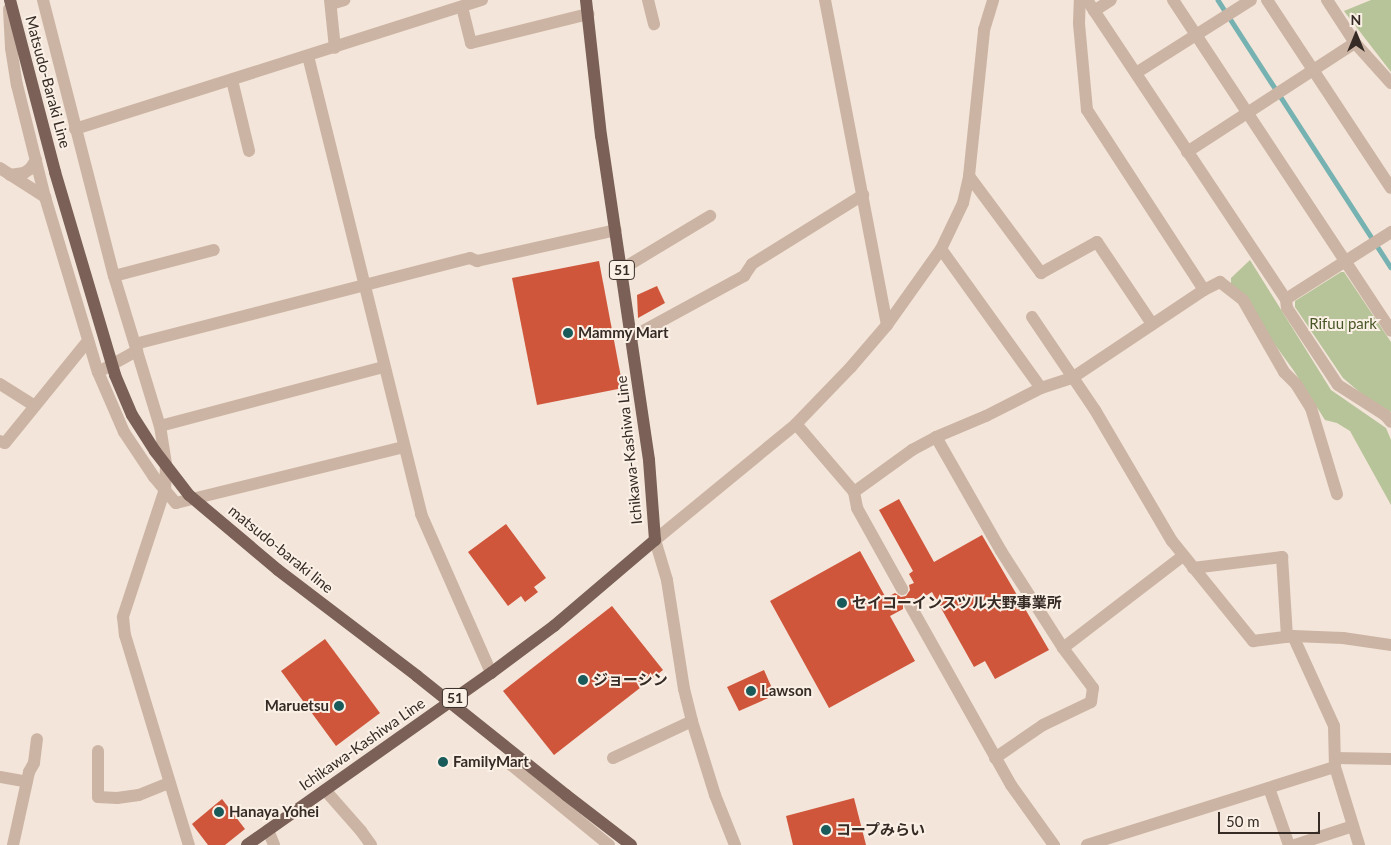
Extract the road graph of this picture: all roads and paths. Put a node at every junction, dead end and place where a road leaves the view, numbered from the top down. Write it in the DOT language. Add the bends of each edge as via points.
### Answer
graph roads {
  1 [pos="10,0"];
  2 [pos="42,0"];
  3 [pos="344,0"];
  4 [pos="482,0"];
  5 [pos="586,0"];
  6 [pos="648,0"];
  7 [pos="825,0"];
  8 [pos="994,0"];
  9 [pos="1080,0"];
  10 [pos="1111,0"];
  11 [pos="1173,0"];
  12 [pos="1251,0"];
  13 [pos="1267,0"];
  14 [pos="1327,0"];
  15 [pos="330,2"];
  16 [pos="1091,5"];
  17 [pos="462,7"];
  18 [pos="588,14"];
  19 [pos="654,24"];
  20 [pos="1196,36"];
  21 [pos="1355,43"];
  22 [pos="335,48"];
  23 [pos="308,56"];
  24 [pos="1313,70"];
  25 [pos="1136,73"];
  26 [pos="232,80"];
  27 [pos="1391,83"];
  28 [pos="1246,113"];
  29 [pos="75,129"];
  30 [pos="249,151"];
  31 [pos="1187,152"];
  32 [pos="36,160"];
  33 [pos="5,172"];
  34 [pos="55,172"];
  35 [pos="969,176"];
  36 [pos="1391,188"];
  37 [pos="863,195"];
  38 [pos="45,197"];
  39 [pos="710,216"];
  40 [pos="616,230"];
  41 [pos="1391,232"];
  42 [pos="941,249"];
  43 [pos="214,250"];
  44 [pos="1344,261"];
  45 [pos="622,269"];
  46 [pos="114,276"];
  47 [pos="364,287"];
  48 [pos="1204,290"];
  49 [pos="1286,299"];
  50 [pos="1032,318"];
  51 [pos="888,324"];
  52 [pos="1152,324"];
  53 [pos="1391,331"];
  54 [pos="632,337"];
  55 [pos="88,341"];
  56 [pos="136,348"];
  57 [pos="384,367"];
  58 [pos="98,372"];
  59 [pos="1072,378"];
  60 [pos="0,384"];
  61 [pos="1041,388"];
  62 [pos="35,406"];
  63 [pos="1391,422"];
  64 [pos="796,424"];
  65 [pos="160,426"];
  66 [pos="936,437"];
  67 [pos="0,441"];
  68 [pos="404,447"];
  69 [pos="165,489"];
  70 [pos="854,492"];
  71 [pos="1337,494"];
  72 [pos="655,540"];
  73 [pos="1183,556"];
  74 [pos="1194,568"];
  75 [pos="902,590"];
  76 [pos="910,605"];
  77 [pos="1290,636"];
  78 [pos="1391,645"];
  79 [pos="1063,648"];
  80 [pos="491,673"];
  81 [pos="692,721"];
  82 [pos="37,739"];
  83 [pos="98,751"];
  84 [pos="613,758"];
  85 [pos="995,758"];
  86 [pos="1391,759"];
  87 [pos="1335,762"];
  88 [pos="510,764"];
  89 [pos="0,777"];
  90 [pos="27,782"];
  91 [pos="169,783"];
  92 [pos="1269,788"];
  93 [pos="325,790"];
  94 [pos="1353,826"];
  95 [pos="268,830"];
  96 [pos="735,844"];
  97 [pos="13,845"];
  98 [pos="189,845"];
  99 [pos="247,845"];
  100 [pos="274,845"];
  101 [pos="371,845"];
  102 [pos="609,845"];
  103 [pos="631,845"];
  104 [pos="1054,845"];
  105 [pos="1087,845"];
  106 [pos="1289,845"];
  107 [pos="1295,845"];
  108 [pos="1359,845"];
  1 -- 32 [label="street" via="15,76"];
  1 -- 34 [label="main road, Matsudo-Baraki Line"];
  2 -- 29 [label="street"];
  3 -- 15 [label="street"];
  4 -- 17 [label="street"];
  5 -- 18 [label="main road, Ichikawa-Kashiwa Line / 51"];
  6 -- 19 [label="street"];
  7 -- 37 [label="street"];
  8 -- 35 [label="street" via="984,30"];
  9 -- 48 [label="street" via="1087,110"];
  10 -- 16 [label="street"];
  11 -- 20 [label="street"];
  12 -- 20 [label="street"];
  13 -- 24 [label="street"];
  14 -- 21 [label="street"];
  15 -- 22 [label="street"];
  16 -- 25 [label="street"];
  17 -- 18 [label="street" via="471,42"];
  17 -- 22 [label="street"];
  18 -- 40 [label="main road, Ichikawa-Kashiwa Line / 51" via="601,136"];
  20 -- 25 [label="street"];
  20 -- 28 [label="street"];
  21 -- 24 [label="street"];
  21 -- 27 [label="street"];
  22 -- 23 [label="street"];
  23 -- 26 [label="street"];
  23 -- 47 [label="street"];
  24 -- 28 [label="street"];
  24 -- 36 [label="street"];
  25 -- 31 [label="street"];
  26 -- 29 [label="street"];
  26 -- 30 [label="street"];
  28 -- 31 [label="street"];
  28 -- 44 [label="street"];
  29 -- 46 [label="street"];
  31 -- 49 [label="street"];
  32 -- 33 [label="street" via="24,173"];
  32 -- 38 [label="street"];
  33 -- 38 [label="street"];
  34 -- 103 [label="main road, matsudo-baraki line, bridge" via="115,375 136,422 189,495 278,570"];
  35 -- 42 [label="street" via="963,203"];
  35 -- 52 [label="street" via="1041,273 1097,242"];
  37 -- 51 [label="street"];
  37 -- 54 [label="street" via="752,264 744,276"];
  38 -- 55 [label="street"];
  39 -- 45 [label="street"];
  40 -- 45 [label="main road, Ichikawa-Kashiwa Line / 51"];
  40 -- 47 [label="street" via="477,261 470,258"];
  41 -- 44 [label="street"];
  42 -- 51 [label="street"];
  42 -- 61 [label="street"];
  43 -- 46 [label="street"];
  44 -- 49 [label="street"];
  44 -- 53 [label="street"];
  45 -- 54 [label="main road, Ichikawa-Kashiwa Line / 51"];
  46 -- 56 [label="street"];
  47 -- 56 [label="street"];
  47 -- 57 [label="street"];
  48 -- 52 [label="street"];
  48 -- 71 [label="street" via="1220,282 1243,300 1284,372 1311,408"];
  49 -- 63 [label="street" via="1287,308 1338,385"];
  50 -- 59 [label="street"];
  51 -- 64 [label="street"];
  52 -- 59 [label="street"];
  54 -- 72 [label="main road, Ichikawa-Kashiwa Line / 51" via="650,460"];
  55 -- 58 [label="street"];
  55 -- 62 [label="street"];
  56 -- 58 [label="street"];
  56 -- 65 [label="street"];
  57 -- 65 [label="street"];
  57 -- 68 [label="street"];
  58 -- 69 [label="street" via="124,432"];
  59 -- 61 [label="street"];
  59 -- 73 [label="street"];
  60 -- 62 [label="street"];
  61 -- 66 [label="street"];
  62 -- 67 [label="street" via="5,443"];
  64 -- 70 [label="street"];
  64 -- 72 [label="street"];
  65 -- 69 [label="street" via="166,465"];
  66 -- 70 [label="street" via="912,450"];
  66 -- 79 [label="street" via="1001,552"];
  68 -- 69 [label="street" via="176,503"];
  68 -- 80 [label="street" via="422,514"];
  69 -- 91 [label="street" via="123,617 125,635"];
  70 -- 75 [label="street" via="857,508"];
  72 -- 80 [label="main road, Ichikawa-Kashiwa Line / 51" via="560,621"];
  72 -- 81 [label="street" via="667,580"];
  73 -- 74 [label="street"];
  73 -- 79 [label="street"];
  74 -- 77 [label="street" via="1253,641"];
  74 -- 77 [label="street" via="1282,557"];
  76 -- 85 [label="street"];
  77 -- 78 [label="street" via="1342,638"];
  77 -- 87 [label="street" via="1334,726"];
  79 -- 85 [label="street" via="1093,688 1091,702 1043,725"];
  80 -- 93 [label="main road, Ichikawa-Kashiwa Line / 51"];
  81 -- 84 [label="street"];
  81 -- 96 [label="street" via="715,795"];
  82 -- 90 [label="street" via="34,763"];
  83 -- 91 [label="street" via="98,796 139,795"];
  85 -- 104 [label="street"];
  86 -- 87 [label="street"];
  87 -- 92 [label="street"];
  87 -- 94 [label="street"];
  88 -- 102 [label="street"];
  89 -- 90 [label="street"];
  90 -- 97 [label="street"];
  91 -- 98 [label="street"];
  92 -- 105 [label="street"];
  92 -- 106 [label="street"];
  93 -- 95 [label="main road, Ichikawa-Kashiwa Line / 51"];
  93 -- 101 [label="street"];
  94 -- 107 [label="street"];
  94 -- 108 [label="street"];
  95 -- 99 [label="main road, Ichikawa-Kashiwa Line / 51"];
  95 -- 100 [label="street"];
}
